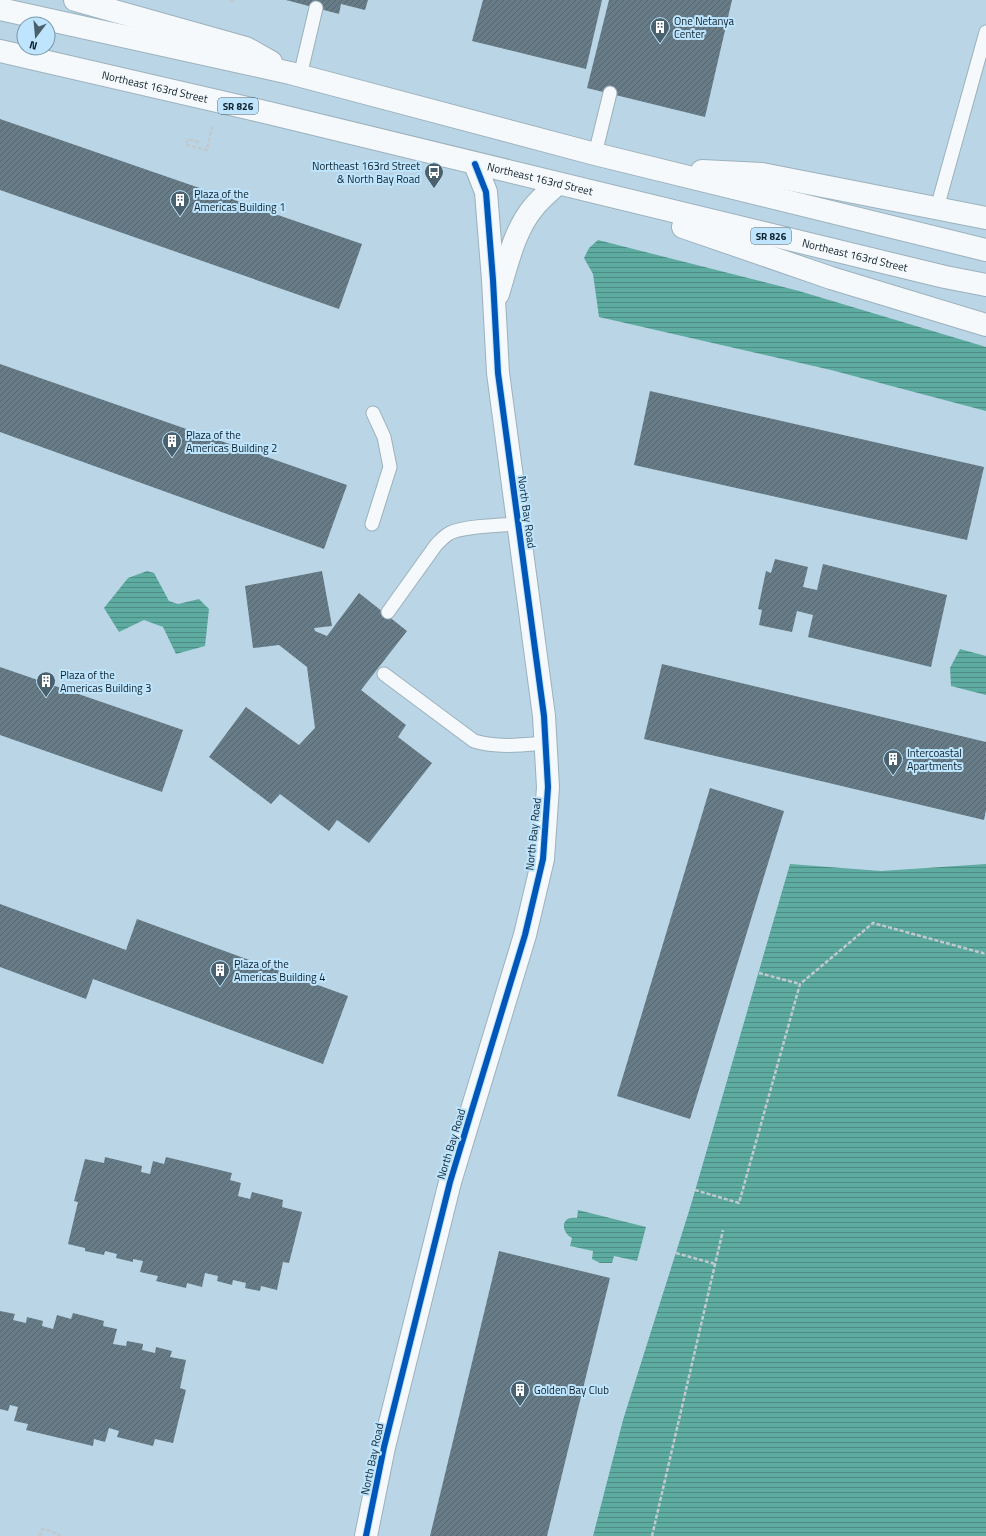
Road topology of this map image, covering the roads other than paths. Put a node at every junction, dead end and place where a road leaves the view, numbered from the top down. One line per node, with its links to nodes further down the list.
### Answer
1 (75, 0): 6 (main road)
2 (316, 8): 6 (lane)
3 (0, 9): 6 (main road)
4 (986, 32): 12 (lane)
5 (0, 51): 9 (main road, Northeast 163rd Street / SR 826)
6 (295, 75): 8 (main road)
7 (610, 94): 8 (lane)
8 (596, 154): 10 (main road)
9 (475, 164): 11 (main road, Northeast 163rd Street / SR 826); 16 (main road, North Bay Road)
10 (655, 169): 12 (main road); 14 (main road)
11 (557, 184): 15 (main road, Northeast 163rd Street / SR 826); 16 (main road, North Bay Road); 17 (main road)
12 (937, 208): 13 (main road)
13 (986, 218)
14 (986, 250)
15 (986, 285)
16 (494, 306): 20 (main road, North Bay Road)
17 (986, 325)
18 (373, 413): 19 (lane)
19 (372, 524)
20 (519, 524): 21 (lane); 23 (main road, North Bay Road)
21 (388, 612)
22 (384, 674): 23 (lane)
23 (546, 744): 24 (main road, North Bay Road)
24 (366, 1536)

